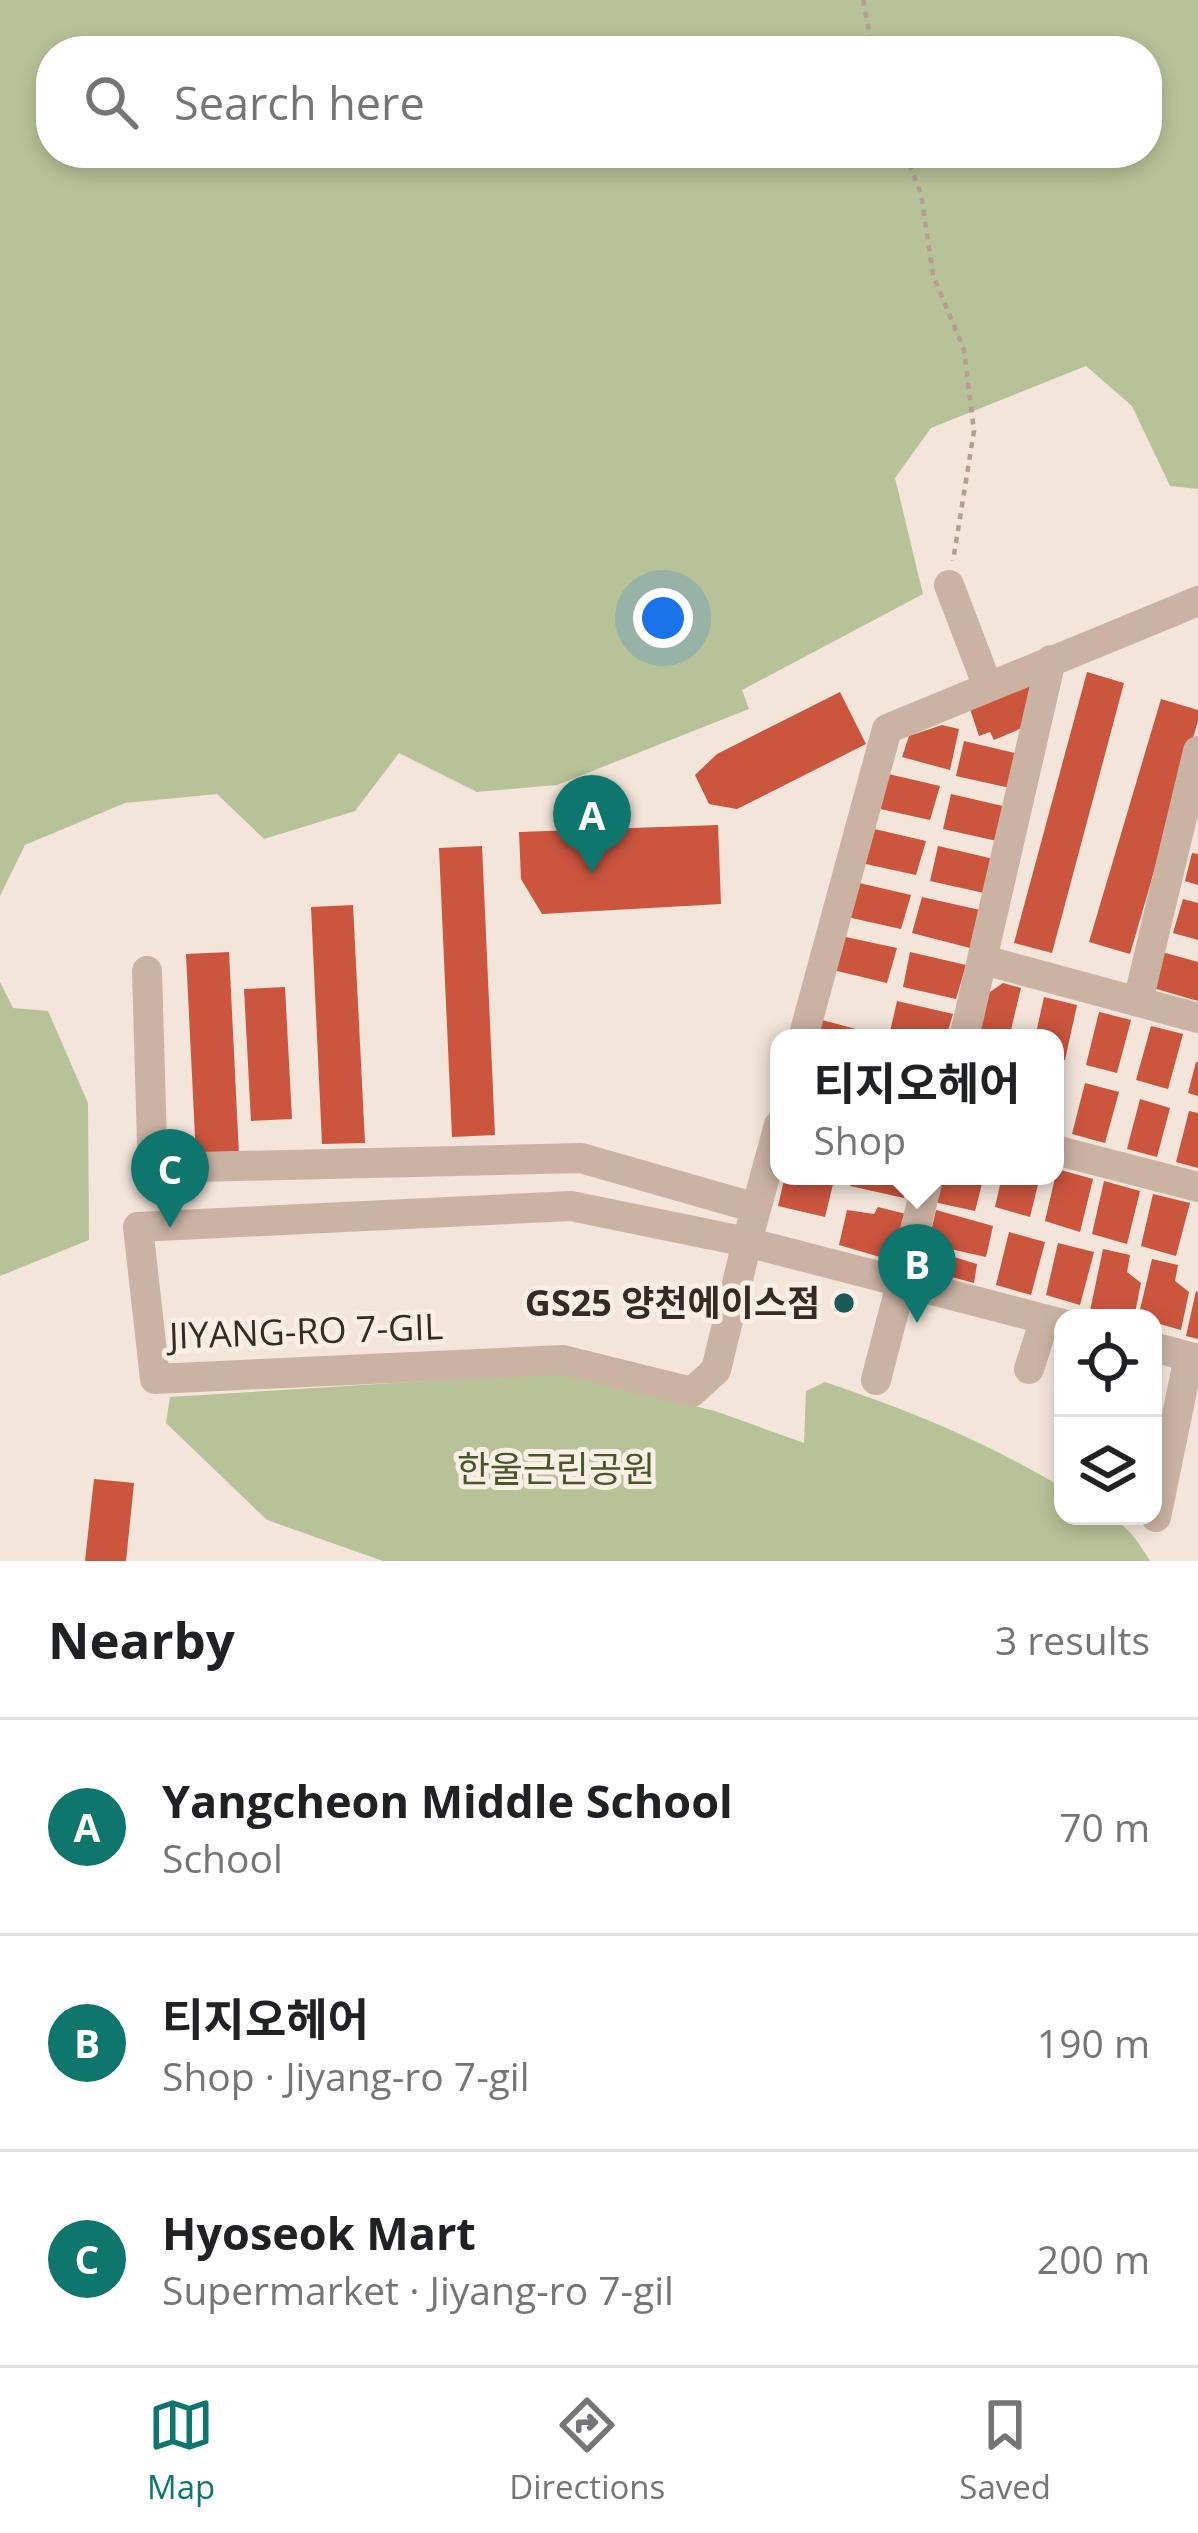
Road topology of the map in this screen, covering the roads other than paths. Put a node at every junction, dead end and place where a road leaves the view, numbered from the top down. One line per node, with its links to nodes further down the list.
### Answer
1 (949, 585): 4 (street)
2 (1198, 601): 3 (street)
3 (1051, 660): 4 (street); 6 (street)
4 (988, 687): 10 (street)
5 (1198, 751): 8 (street)
6 (985, 960): 8 (street); 11 (street)
7 (147, 971): 16 (street)
8 (1138, 1001): 9 (street)
9 (1198, 1018)
10 (805, 1029)
11 (966, 1029)
12 (1064, 1152): 15 (street)
13 (770, 1159): 16 (street, JIYANG-RO 7-GIL)
14 (926, 1185): 18 (street)
15 (1198, 1187)
16 (757, 1208): 17 (street, JIYANG-RO 7-GIL)
17 (747, 1242): 17 (street, JIYANG-RO 7-GIL); 18 (street, JIYANG-RO 7-GIL)
18 (901, 1282): 19 (street, JIYANG-RO 7-GIL); 23 (street)
19 (1054, 1321): 22 (street)
20 (1162, 1349): 21 (street)
21 (1194, 1358): 24 (street)
22 (1030, 1369)
23 (876, 1380)
24 (1162, 1492)

